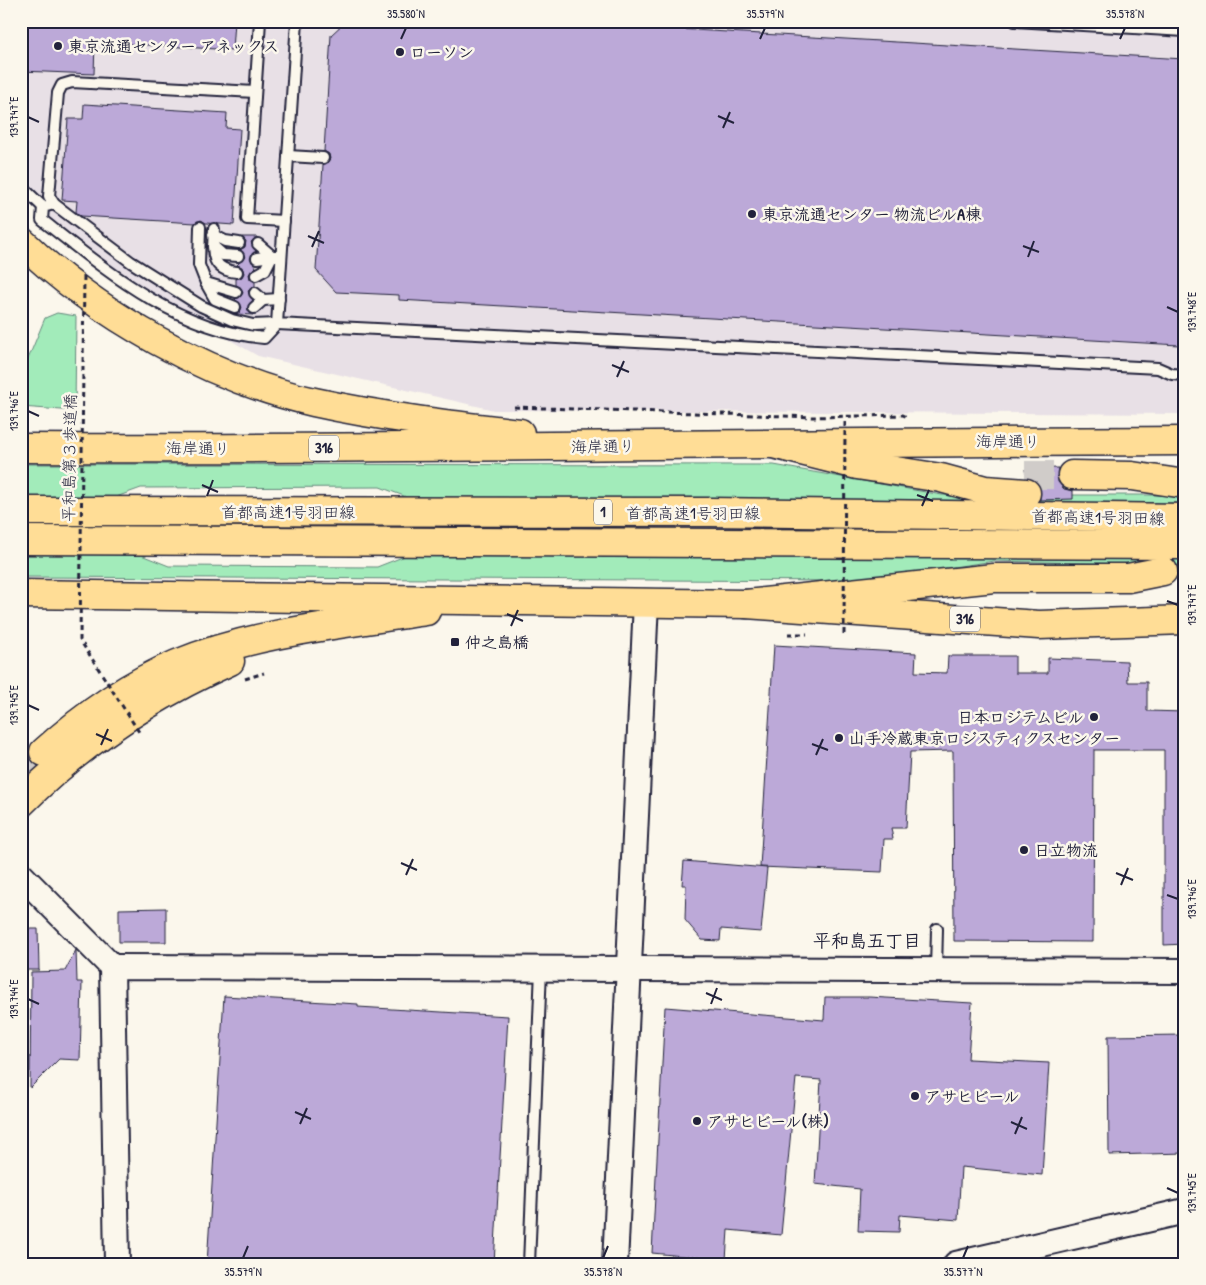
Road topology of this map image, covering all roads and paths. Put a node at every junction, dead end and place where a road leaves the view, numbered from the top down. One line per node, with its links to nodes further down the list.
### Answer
1 (260, 21): 5 (lane)
2 (297, 21): 6 (lane)
3 (1015, 21): 4 (lane)
4 (1185, 31)
5 (256, 92): 9 (lane); 11 (lane)
6 (288, 156): 7 (lane); 11 (lane)
7 (323, 158)
8 (21, 186): 10 (lane)
9 (54, 204): 10 (lane); 30 (lane)
10 (43, 207): 30 (lane)
11 (284, 221): 18 (lane)
12 (200, 227): 23 (lane)
13 (21, 241): 37 (main road)
14 (239, 243): 16 (lane)
15 (258, 244): 18 (lane)
16 (213, 246): 17 (lane); 20 (lane)
17 (238, 256)
18 (276, 256): 19 (lane); 21 (lane); 26 (lane)
19 (257, 258)
20 (237, 272)
21 (256, 275)
22 (84, 276): 54 (path, 平和島第３歩道橋, bridge)
23 (206, 283): 24 (lane); 28 (lane)
24 (236, 292)
25 (255, 293): 27 (lane)
26 (279, 299): 27 (lane); 30 (lane)
27 (263, 300): 29 (lane)
28 (235, 306)
29 (254, 308)
30 (277, 324): 31 (lane)
31 (1185, 374)
32 (509, 406): 33 (path)
33 (910, 419)
34 (845, 422): 53 (path, bridge)
35 (1185, 441): 36 (main road, 海岸通り / 316)
36 (773, 444): 37 (main road, 海岸通り / 316); 40 (main road)
37 (627, 445): 38 (main road, 海岸通り / 316)
38 (21, 448)
39 (1173, 483): 41 (main road)
40 (1026, 484)
41 (1073, 484)
42 (21, 511): 43 (main road, 首都高速1号羽田線 / 1)
43 (1185, 518)
44 (21, 540): 45 (main road, 首都高速1号羽田線 / 1)
45 (1185, 545)
46 (1174, 571): 50 (main road)
47 (21, 594): 48 (main road, 316)
48 (498, 599): 49 (main road, 316); 52 (main road)
49 (646, 602): 50 (main road, 316); 61 (street)
50 (746, 604): 51 (main road, 316)
51 (1185, 620)
52 (300, 631): 55 (main road); 56 (main road)
53 (844, 634)
54 (139, 732)
55 (44, 752)
56 (21, 803)
57 (21, 875): 59 (street)
58 (937, 929): 62 (lane)
59 (112, 967): 60 (street); 65 (street)
60 (541, 970): 61 (street); 66 (lane)
61 (630, 970): 62 (street); 67 (street)
62 (936, 970): 63 (street)
63 (1185, 971)
64 (1185, 1211): 68 (street)
65 (117, 1264)
66 (529, 1264)
67 (615, 1264)
68 (956, 1264)

